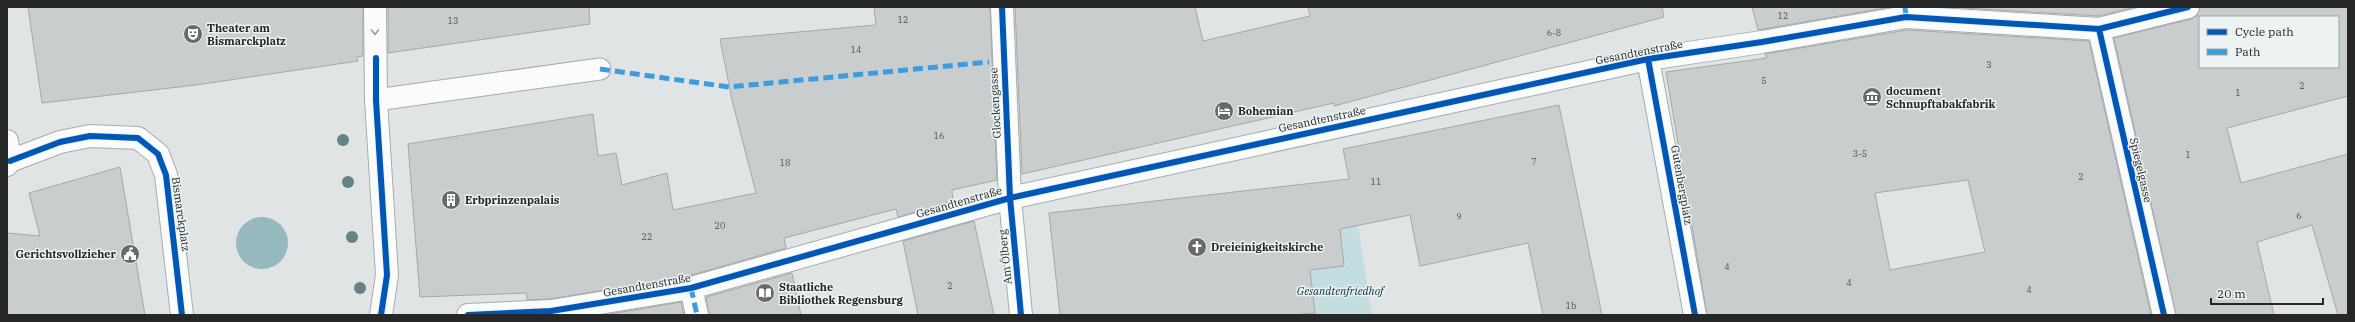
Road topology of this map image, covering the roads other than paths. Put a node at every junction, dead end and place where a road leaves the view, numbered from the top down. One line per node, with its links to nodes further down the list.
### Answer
1 (375, 7): 8 (street, one-way to 8)
2 (1002, 7): 10 (street, Glockengasse)
3 (2188, 7): 5 (street, Gesandtenstraße)
4 (1906, 12): 5 (street, Gesandtenstraße); 6 (street, Gesandtenstraße)
5 (2099, 29): 18 (street, Spiegelgasse)
6 (1648, 59): 10 (street, Gesandtenstraße); 17 (street, Gutenbergplatz)
7 (600, 69): 8 (lane)
8 (376, 100): 13 (street)
9 (8, 155): 12 (street, Bismarckplatz)
10 (1010, 198): 11 (street, Gesandtenstraße); 16 (street, Am Ölberg)
11 (691, 288): 14 (street, Gesandtenstraße); 15 (street)
12 (182, 315)
13 (381, 315)
14 (468, 315)
15 (697, 315)
16 (1021, 315)
17 (1695, 315)
18 (2164, 315)

